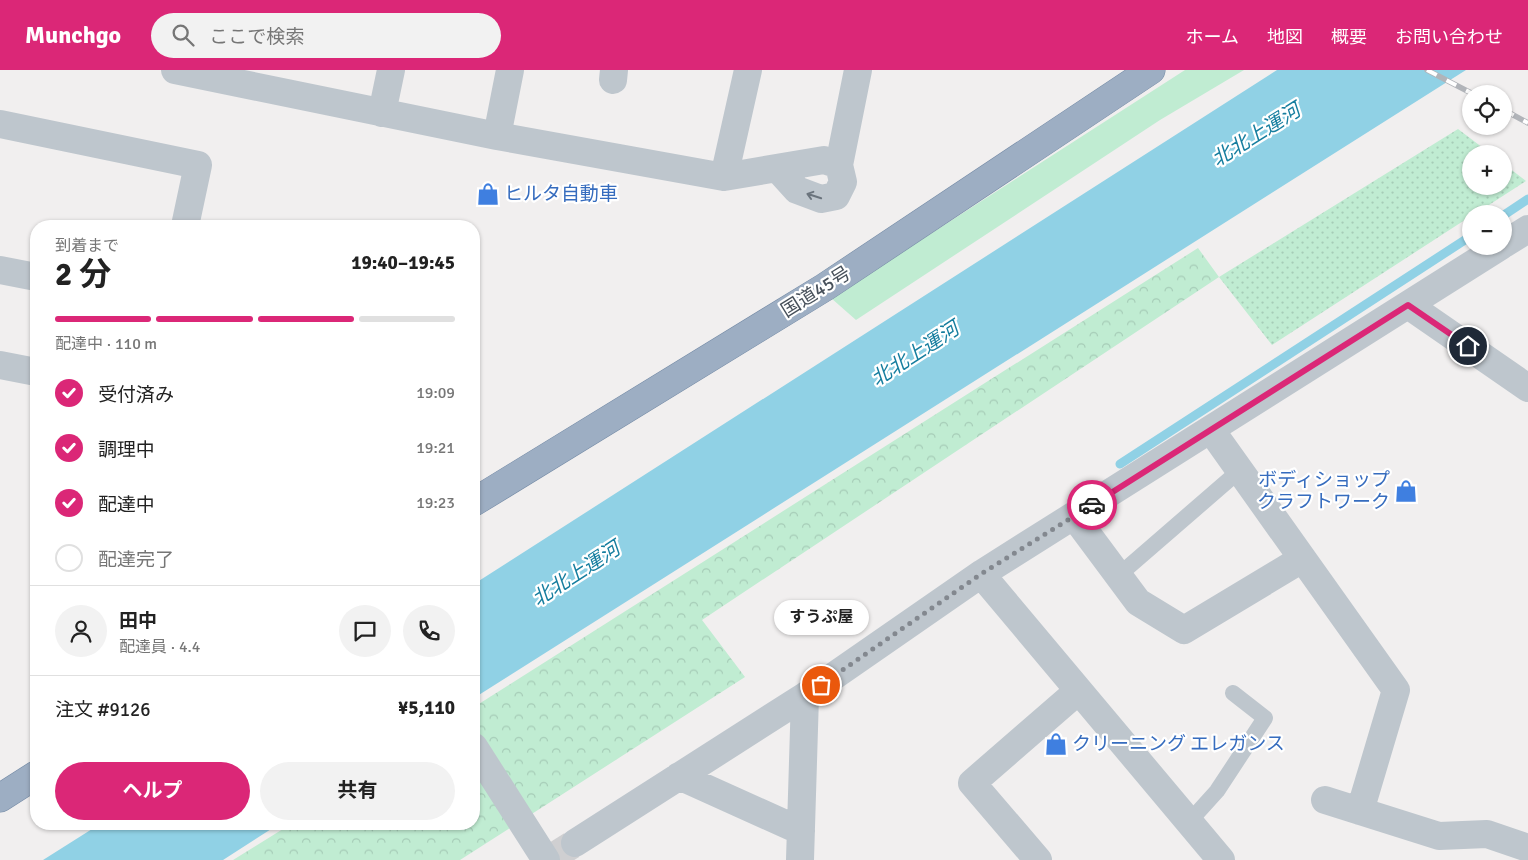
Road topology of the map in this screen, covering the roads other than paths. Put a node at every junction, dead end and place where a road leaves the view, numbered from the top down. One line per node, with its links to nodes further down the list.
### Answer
1 (175, 70): 7 (street)
2 (391, 70): 9 (street)
3 (510, 70): 11 (street)
4 (748, 70): 14 (street)
5 (858, 70): 12 (street)
6 (1151, 70): 27 (highway, 国道45号)
7 (205, 73): 8 (street)
8 (271, 79): 9 (street)
9 (382, 113): 11 (street)
10 (0, 124): 15 (street)
11 (497, 136): 14 (street)
12 (839, 165): 13 (street); 13 (street, one-way to 13)
13 (778, 169): 14 (street)
14 (724, 177)
15 (185, 220)
16 (1528, 229): 17 (street)
17 (1512, 239)
18 (1486, 255): 21 (street)
19 (0, 270): 20 (street)
20 (30, 276)
21 (1408, 305): 24 (street); 25 (street)
22 (0, 365): 23 (street)
23 (30, 371)
24 (1528, 388)
25 (1210, 430): 26 (street); 28 (street)
26 (1239, 471): 29 (street); 31 (lane)
27 (480, 498)
28 (1074, 516): 30 (street); 31 (street)
29 (1302, 558): 31 (street); 40 (street)
30 (981, 574): 32 (street); 34 (street)
31 (1119, 575)
32 (1078, 691): 41 (street); 47 (street)
33 (1233, 693): 41 (lane)
34 (805, 696): 36 (street); 42 (street)
35 (480, 756): 45 (street)
36 (679, 776): 42 (street); 43 (street)
37 (30, 779): 38 (highway)
38 (0, 798)
39 (1325, 800): 40 (street)
40 (1360, 811): 44 (street)
41 (1189, 822): 48 (street)
42 (801, 831): 46 (street)
43 (575, 843)
44 (1528, 848)
45 (546, 860)
46 (800, 860)
47 (1038, 860)
48 (1221, 860)

